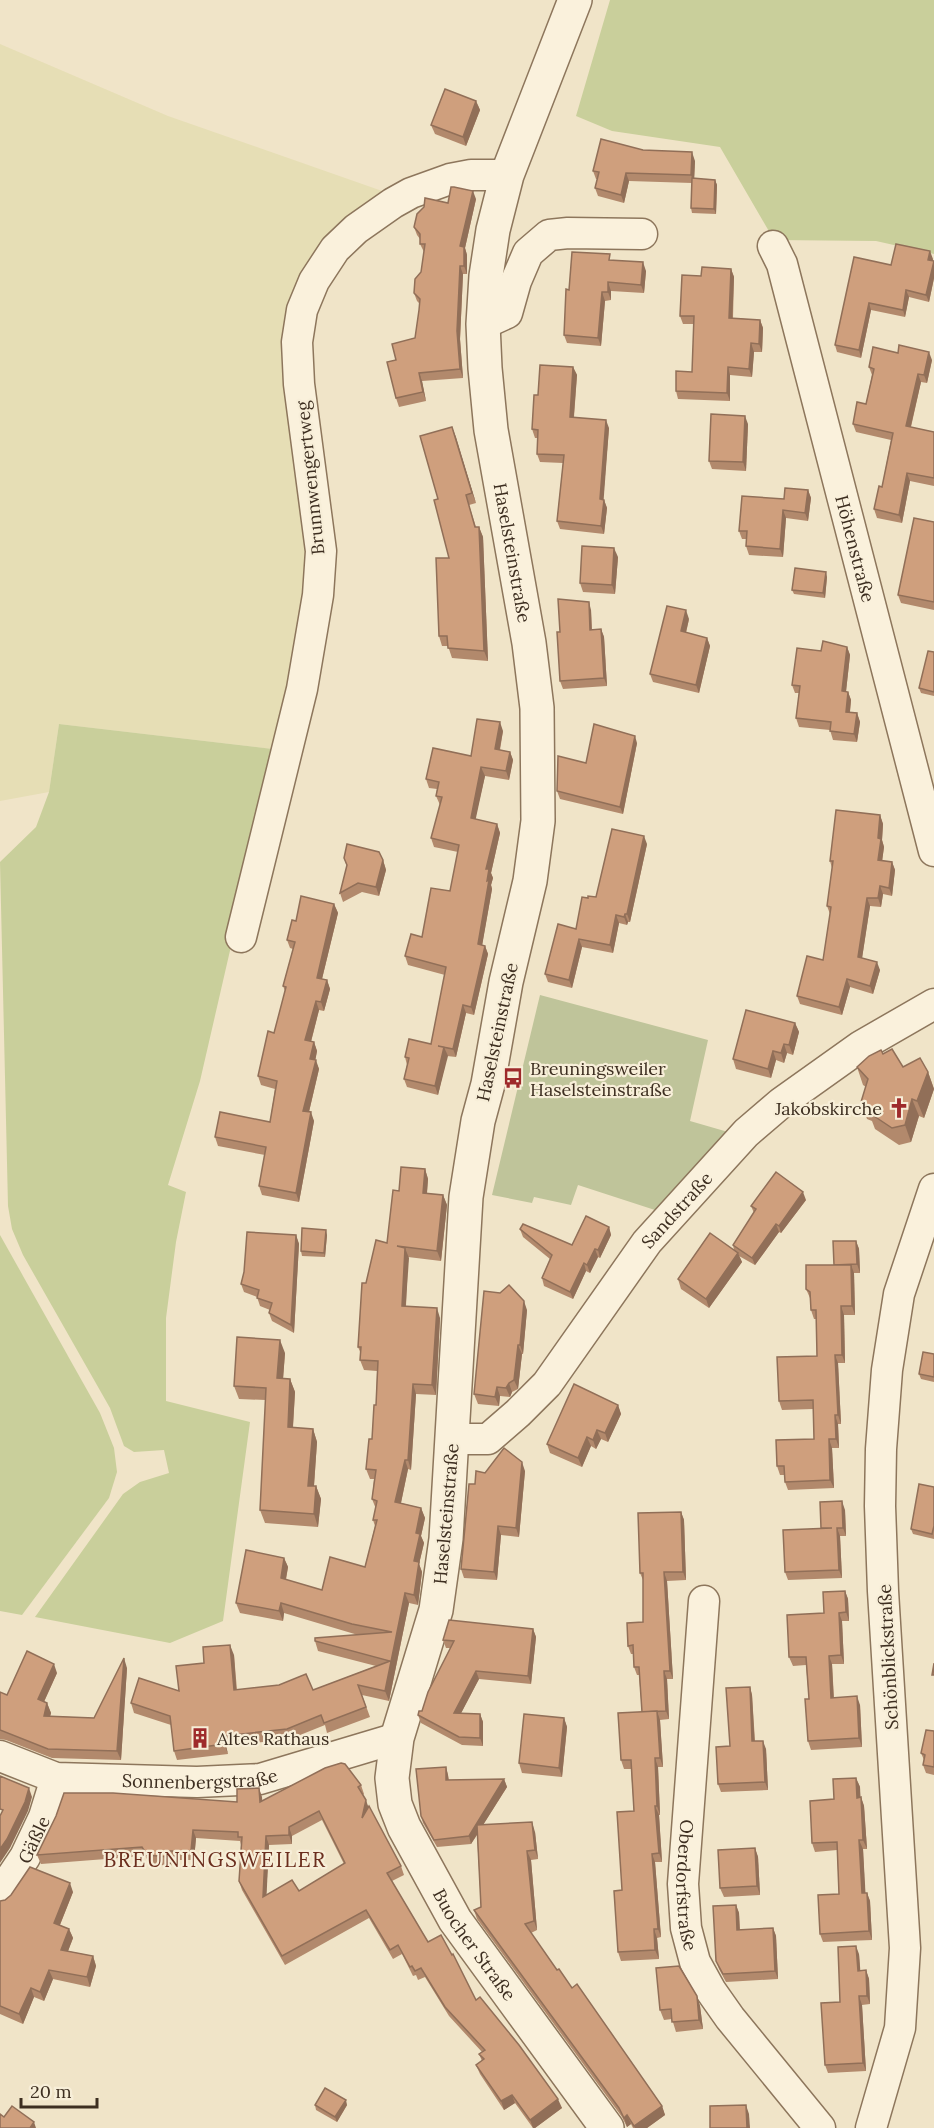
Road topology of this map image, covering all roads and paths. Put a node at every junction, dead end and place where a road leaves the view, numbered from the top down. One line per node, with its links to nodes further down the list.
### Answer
1 (575, 0): 2 (street, Haselsteinstraße)
2 (507, 175): 5 (street, Haselsteinstraße); 7 (street, Brunnwengertweg)
3 (642, 234): 5 (street)
4 (773, 246): 6 (street, Höhenstraße)
5 (483, 324): 10 (street, Haselsteinstraße)
6 (934, 851)
7 (241, 937)
8 (934, 1004): 10 (street, Sandstraße)
9 (934, 1189): 18 (street, Schönblickstraße)
10 (453, 1439): 12 (street, Haselsteinstraße)
11 (704, 1601): 17 (street, Oberdorfstraße)
12 (397, 1738): 14 (street, Sonnenbergstraße); 16 (street, Buocher Straße)
13 (0, 1756): 14 (street, Sonnenbergstraße)
14 (56, 1778): 15 (street, Gäßle)
15 (0, 1894)
16 (607, 2128)
17 (819, 2128)
18 (871, 2128)

